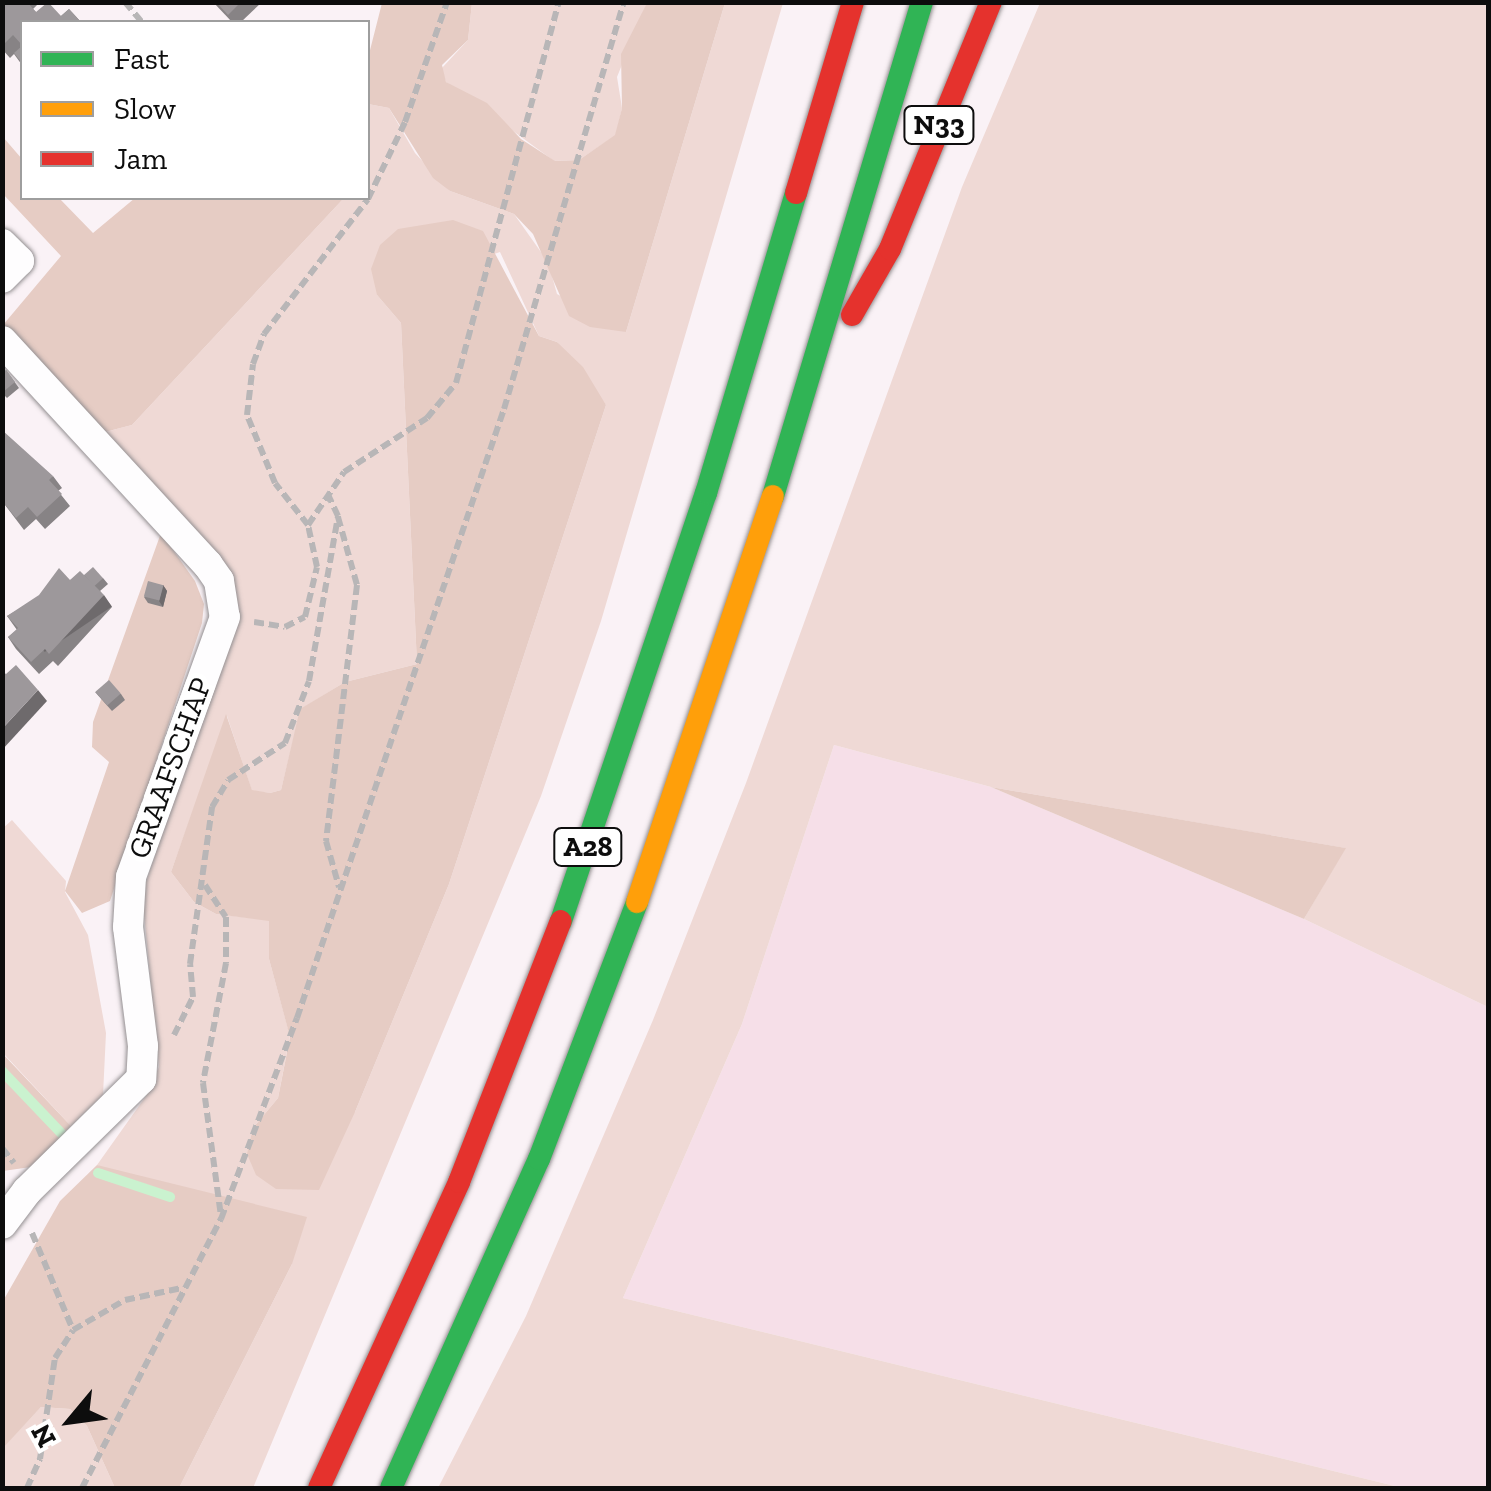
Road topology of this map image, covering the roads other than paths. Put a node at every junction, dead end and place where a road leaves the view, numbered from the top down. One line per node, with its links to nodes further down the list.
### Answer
1 (839, 2): 5 (highway)
2 (852, 2): 5 (highway, A28)
3 (922, 2): 9 (highway, A28)
4 (991, 2): 9 (highway, N33)
5 (799, 184): 11 (highway, A28)
6 (2, 244): 7 (street)
7 (2, 278)
8 (2, 340): 10 (street, GRAAFSCHAP)
9 (806, 396): 12 (highway, A28)
10 (2, 1224)
11 (319, 1488)
12 (391, 1488)

